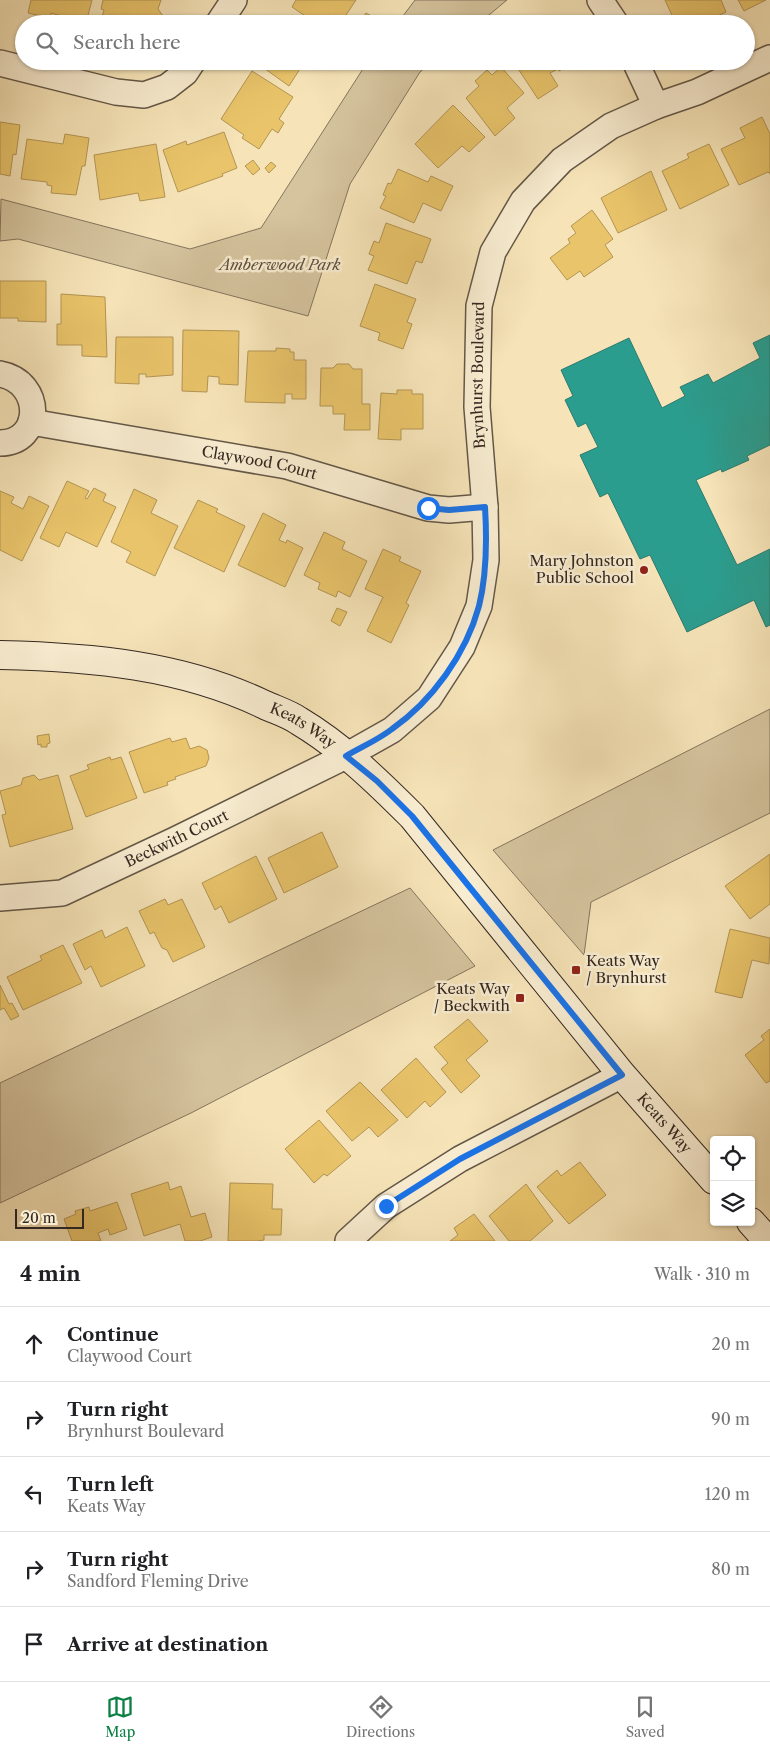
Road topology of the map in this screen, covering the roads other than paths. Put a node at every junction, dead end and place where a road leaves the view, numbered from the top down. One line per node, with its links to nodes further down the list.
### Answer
1 (234, 0): 3 (street)
2 (600, 0): 4 (street)
3 (224, 15)
4 (610, 15)
5 (770, 58): 7 (street, Brynhurst Boulevard)
6 (0, 63): 8 (street)
7 (755, 65)
8 (15, 67)
9 (28, 70): 10 (street)
10 (187, 70)
11 (639, 70): 13 (street)
12 (744, 70): 13 (street, Brynhurst Boulevard)
13 (656, 106): 17 (street, Brynhurst Boulevard)
14 (0, 374): 15 (street)
15 (31, 422): 16 (street); 17 (street, Claywood Court)
16 (0, 443)
17 (485, 507): 19 (street, Brynhurst Boulevard)
18 (0, 655): 19 (street, Keats Way)
19 (346, 756): 20 (street, Beckwith Court); 21 (street, Keats Way)
20 (0, 898)
21 (622, 1075): 22 (street, Keats Way); 24 (street)
22 (710, 1175)
23 (755, 1226): 25 (street)
24 (348, 1241)
25 (768, 1241)

